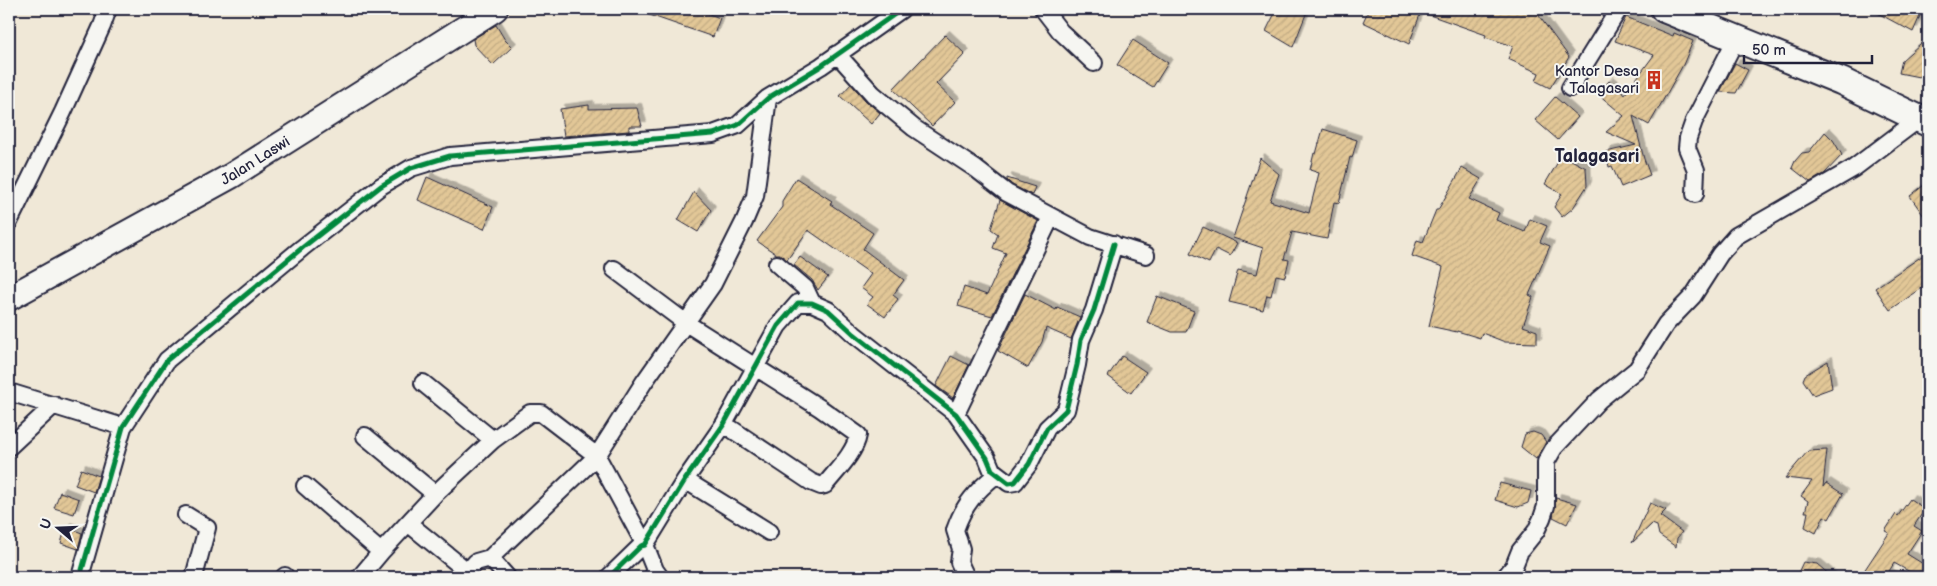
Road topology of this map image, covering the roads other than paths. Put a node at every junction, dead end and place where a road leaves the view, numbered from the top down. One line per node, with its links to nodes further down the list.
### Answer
1 (108, 9): 15 (street)
2 (495, 9): 20 (street, Jalan Laswi)
3 (902, 9): 8 (street)
4 (1043, 9): 9 (street)
5 (1619, 9): 10 (street)
6 (1664, 9): 7 (main road)
7 (1736, 39): 12 (main road); 13 (street)
8 (837, 54): 11 (street); 14 (street)
9 (1094, 63)
10 (1570, 88)
11 (768, 98): 22 (street); 29 (street)
12 (1924, 121): 52 (street)
13 (1695, 194)
14 (1051, 217): 16 (street); 27 (street)
15 (9, 222)
16 (1114, 244): 17 (street); 34 (street)
17 (1146, 255)
18 (777, 264): 21 (street)
19 (614, 269): 22 (street)
20 (9, 298)
21 (812, 303): 23 (street); 27 (street)
22 (686, 324): 23 (street); 33 (street)
23 (756, 368): 28 (street); 28 (street)
24 (423, 383): 31 (street)
25 (9, 392): 26 (street)
26 (54, 406): 29 (street); 32 (street)
27 (956, 414): 34 (street)
28 (724, 424): 35 (street)
29 (123, 427): 45 (street)
30 (365, 436): 37 (street)
31 (493, 440): 33 (street); 37 (street)
32 (9, 447)
33 (597, 456): 41 (street); 43 (street)
34 (992, 467): 51 (street)
35 (685, 480): 40 (street); 41 (street)
36 (305, 486): 42 (street)
37 (436, 494): 39 (street)
38 (186, 515): 46 (street)
39 (408, 523): 42 (street); 44 (street)
40 (769, 532)
41 (645, 545): 49 (street); 50 (street)
42 (381, 552): 47 (street)
43 (490, 558): 44 (street); 48 (street)
44 (465, 574)
45 (80, 577)
46 (194, 577)
47 (360, 577)
48 (507, 577)
49 (609, 577)
50 (660, 577)
51 (966, 577)
52 (1505, 577)

